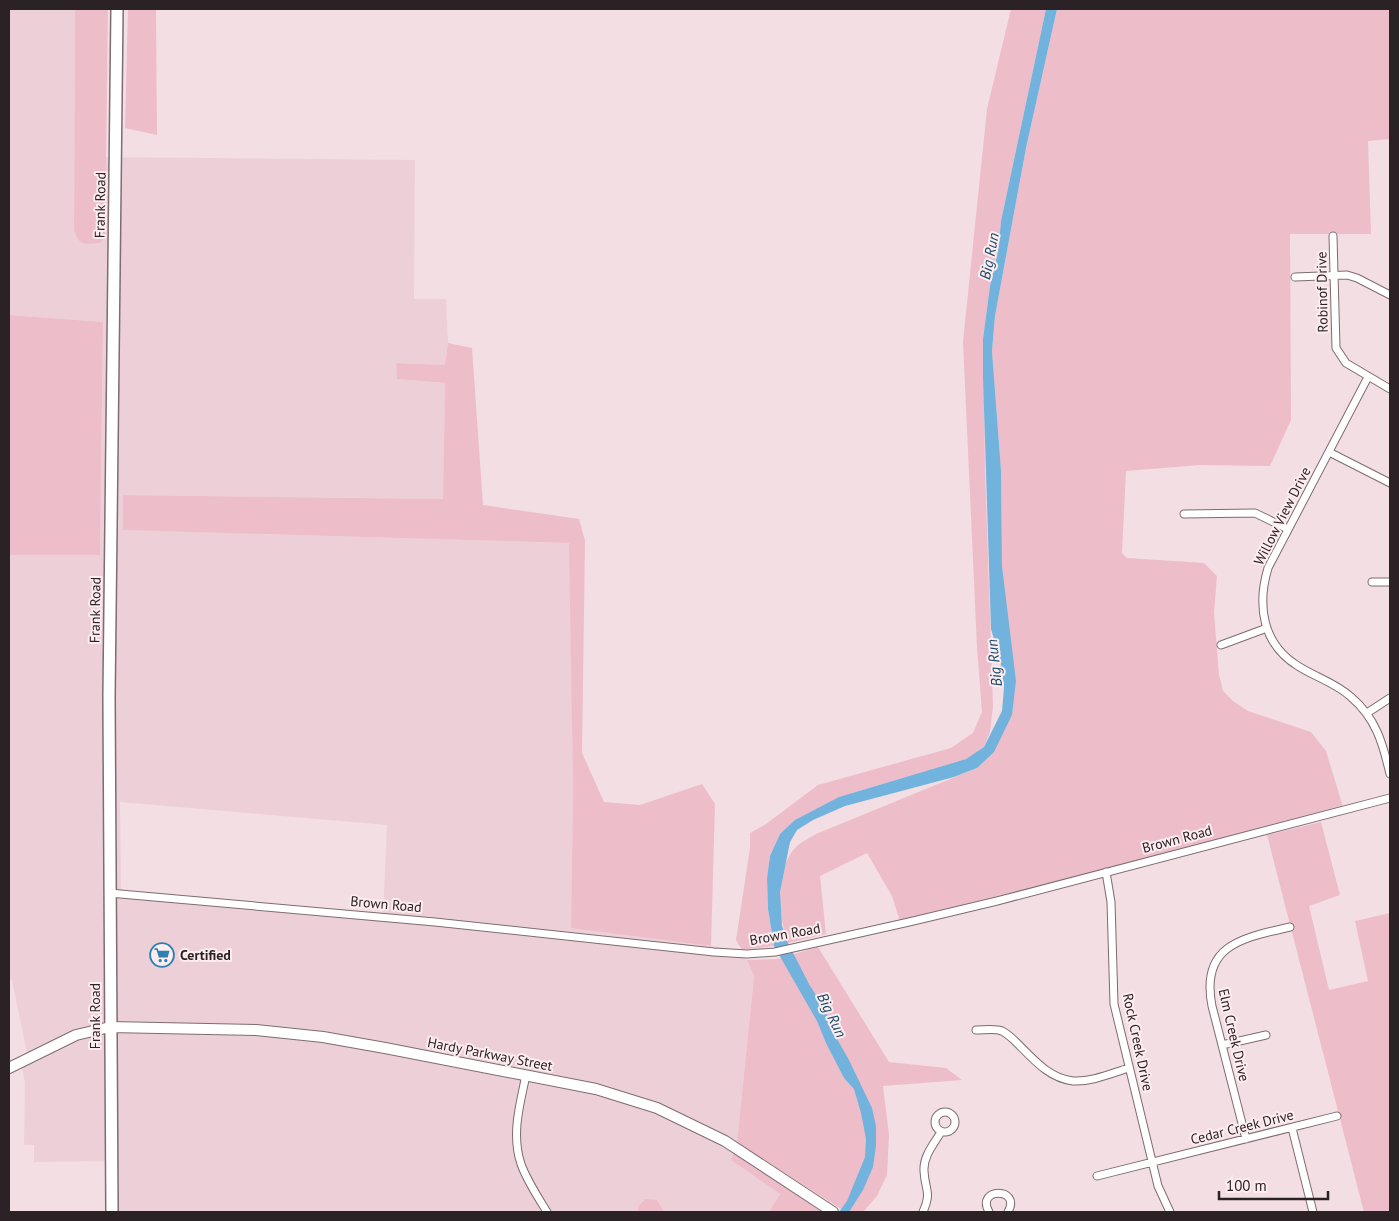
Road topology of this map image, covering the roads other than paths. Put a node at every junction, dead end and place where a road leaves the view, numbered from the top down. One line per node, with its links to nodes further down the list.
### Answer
1 (118, 9): 21 (main road, Frank Road)
2 (1333, 236): 3 (street, Robinof Drive)
3 (1334, 276): 4 (street); 5 (street); 6 (street, Robinof Drive)
4 (1295, 277)
5 (1390, 296)
6 (1368, 377): 7 (street); 8 (street, Willow View Drive)
7 (1390, 389)
8 (1329, 452): 9 (street); 11 (street, Willow View Drive)
9 (1390, 483)
10 (1184, 514): 11 (street)
11 (1288, 529): 14 (street, Willow View Drive)
12 (1372, 582): 13 (street)
13 (1390, 582)
14 (1267, 628): 15 (street); 17 (street, Willow View Drive)
15 (1221, 645)
16 (1390, 698): 17 (street)
17 (1367, 713): 18 (street, Willow View Drive)
18 (1390, 774)
19 (1390, 798): 20 (street, Brown Road)
20 (1106, 872): 21 (street, Brown Road); 28 (street, Rock Creek Drive)
21 (109, 894): 23 (main road, Frank Road)
22 (1290, 927): 26 (street, Elm Creek Drive)
23 (110, 1027): 27 (main road); 29 (main road, Hardy Parkway Street); 37 (main road, Frank Road)
24 (976, 1030): 28 (street)
25 (1266, 1035): 26 (street)
26 (1222, 1045): 33 (street, Elm Creek Drive)
27 (9, 1068)
28 (1129, 1068): 34 (street, Rock Creek Drive)
29 (526, 1075): 36 (main road, Hardy Parkway Street); 38 (street)
30 (1338, 1116): 31 (street, Cedar Creek Drive)
31 (1292, 1128): 33 (street, Cedar Creek Drive); 43 (street)
32 (941, 1132): 39 (street)
33 (1246, 1139): 34 (street, Cedar Creek Drive)
34 (1153, 1162): 35 (street, Cedar Creek Drive); 42 (street, Rock Creek Drive)
35 (1097, 1176)
36 (832, 1211)
37 (112, 1212)
38 (547, 1212)
39 (923, 1212)
40 (989, 1212): 41 (street)
41 (1009, 1212)
42 (1170, 1212)
43 (1313, 1212)

